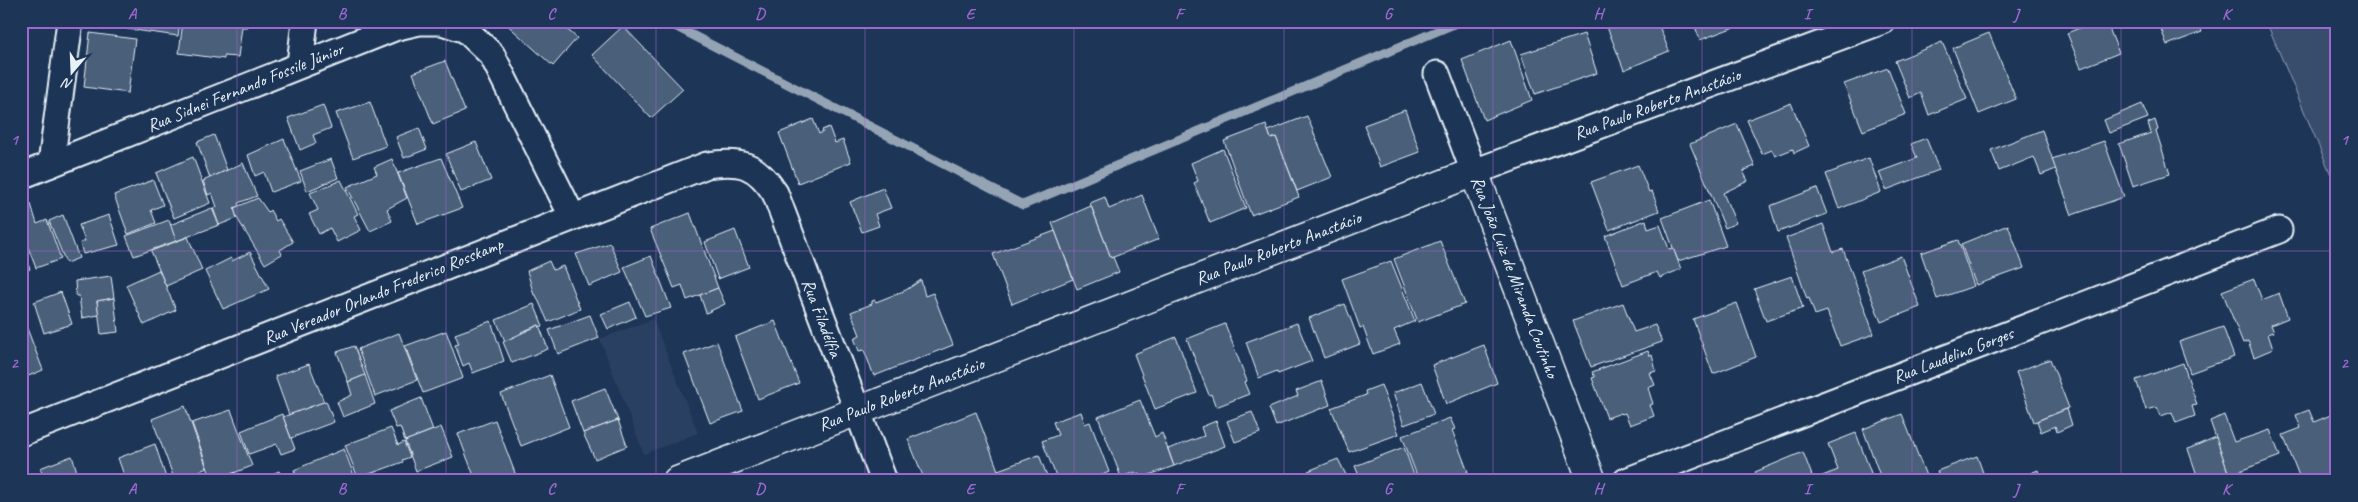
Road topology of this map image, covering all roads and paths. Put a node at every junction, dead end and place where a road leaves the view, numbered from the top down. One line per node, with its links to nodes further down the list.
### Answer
1 (70, 21): 6 (street)
2 (305, 21): 4 (street)
3 (1883, 21): 8 (street, Rua Paulo Roberto Anastácio)
4 (300, 64): 6 (street, Rua Sidnei Fernando Fossile Júnior); 10 (street, Rua Sidnei Fernando Fossile Júnior)
5 (1437, 74): 8 (street, Rua João Luiz de Miranda Coutinho)
6 (51, 164): 9 (street, Rua Sidnei Fernando Fossile Júnior)
7 (747, 165): 10 (street, Rua Vereador Orlando Frederico Rosskamp); 12 (street, Rua Filadélfia)
8 (1474, 172): 12 (street, Rua Paulo Roberto Anastácio); 16 (street, Rua João Luiz de Miranda Coutinho)
9 (21, 176)
10 (572, 216): 13 (street, Rua Vereador Orlando Frederico Rosskamp)
11 (2280, 230): 17 (street, Rua Laudelino Gorges)
12 (858, 411): 14 (street, Rua Paulo Roberto Anastácio); 15 (street, Rua Filadélfia)
13 (21, 433)
14 (676, 481)
15 (884, 481)
16 (1592, 481)
17 (1626, 481)

